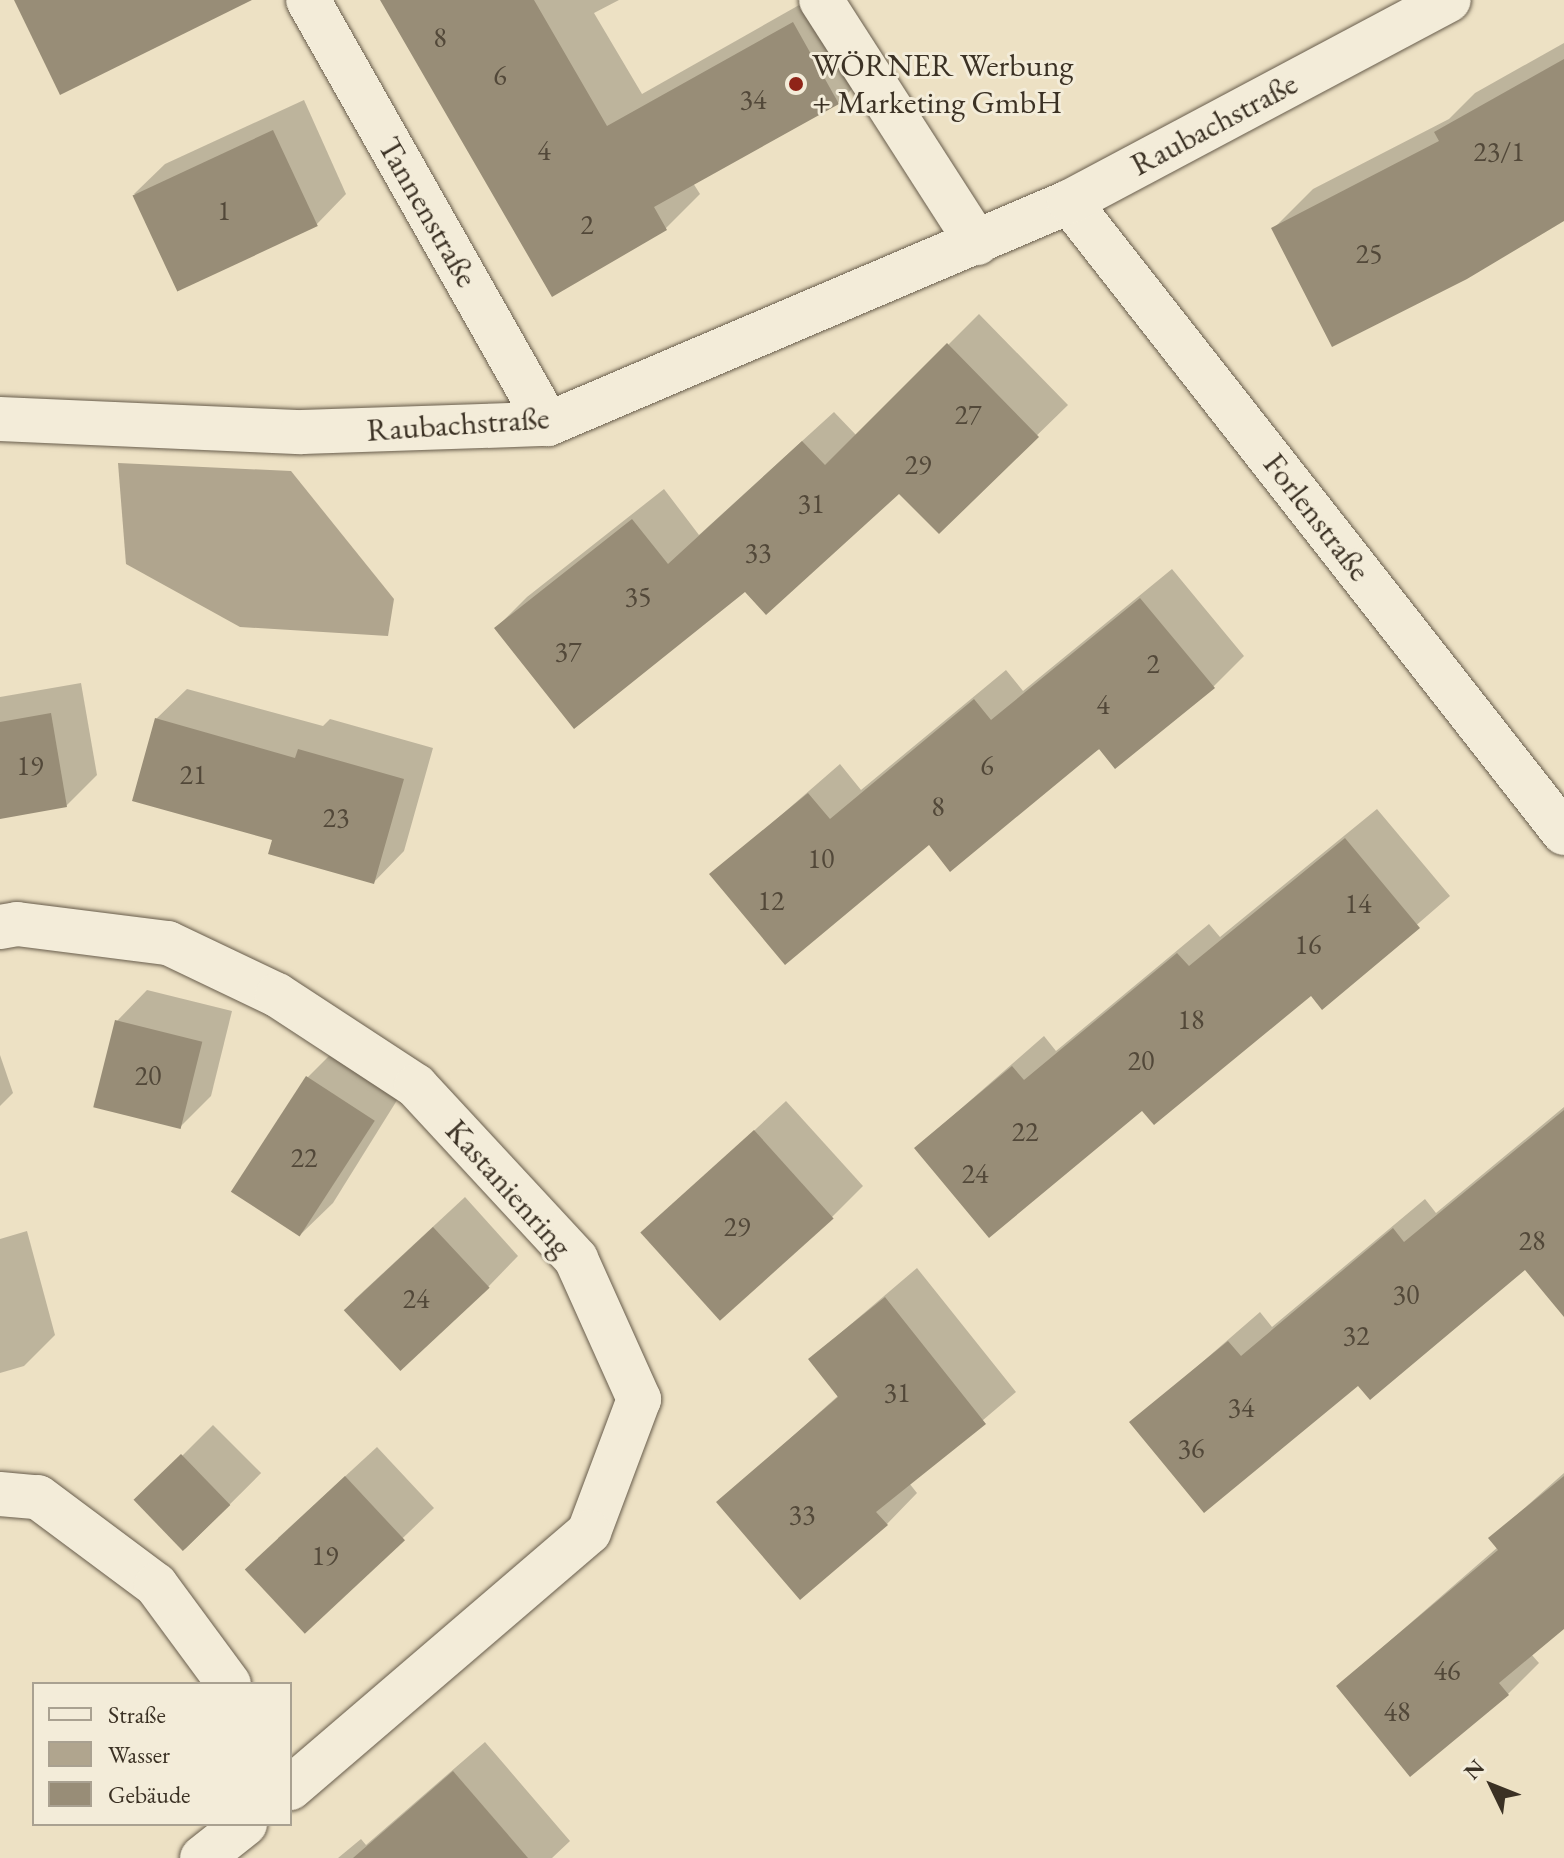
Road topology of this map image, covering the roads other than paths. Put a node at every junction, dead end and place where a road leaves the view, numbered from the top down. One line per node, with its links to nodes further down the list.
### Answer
1 (308, 0): 7 (street, Tannenstraße)
2 (821, 0): 5 (street)
3 (1449, 0): 4 (street, Raubachstraße)
4 (1069, 202): 5 (street, Raubachstraße); 8 (street, Forlenstraße)
5 (977, 243): 7 (street, Raubachstraße)
6 (0, 419): 7 (street, Raubachstraße)
7 (548, 424)
8 (1564, 833)
9 (0, 927): 12 (street, Kastanienring)
10 (0, 1494): 11 (street)
11 (228, 1682)
12 (293, 1778)
13 (242, 1826): 14 (street)
14 (202, 1858)

